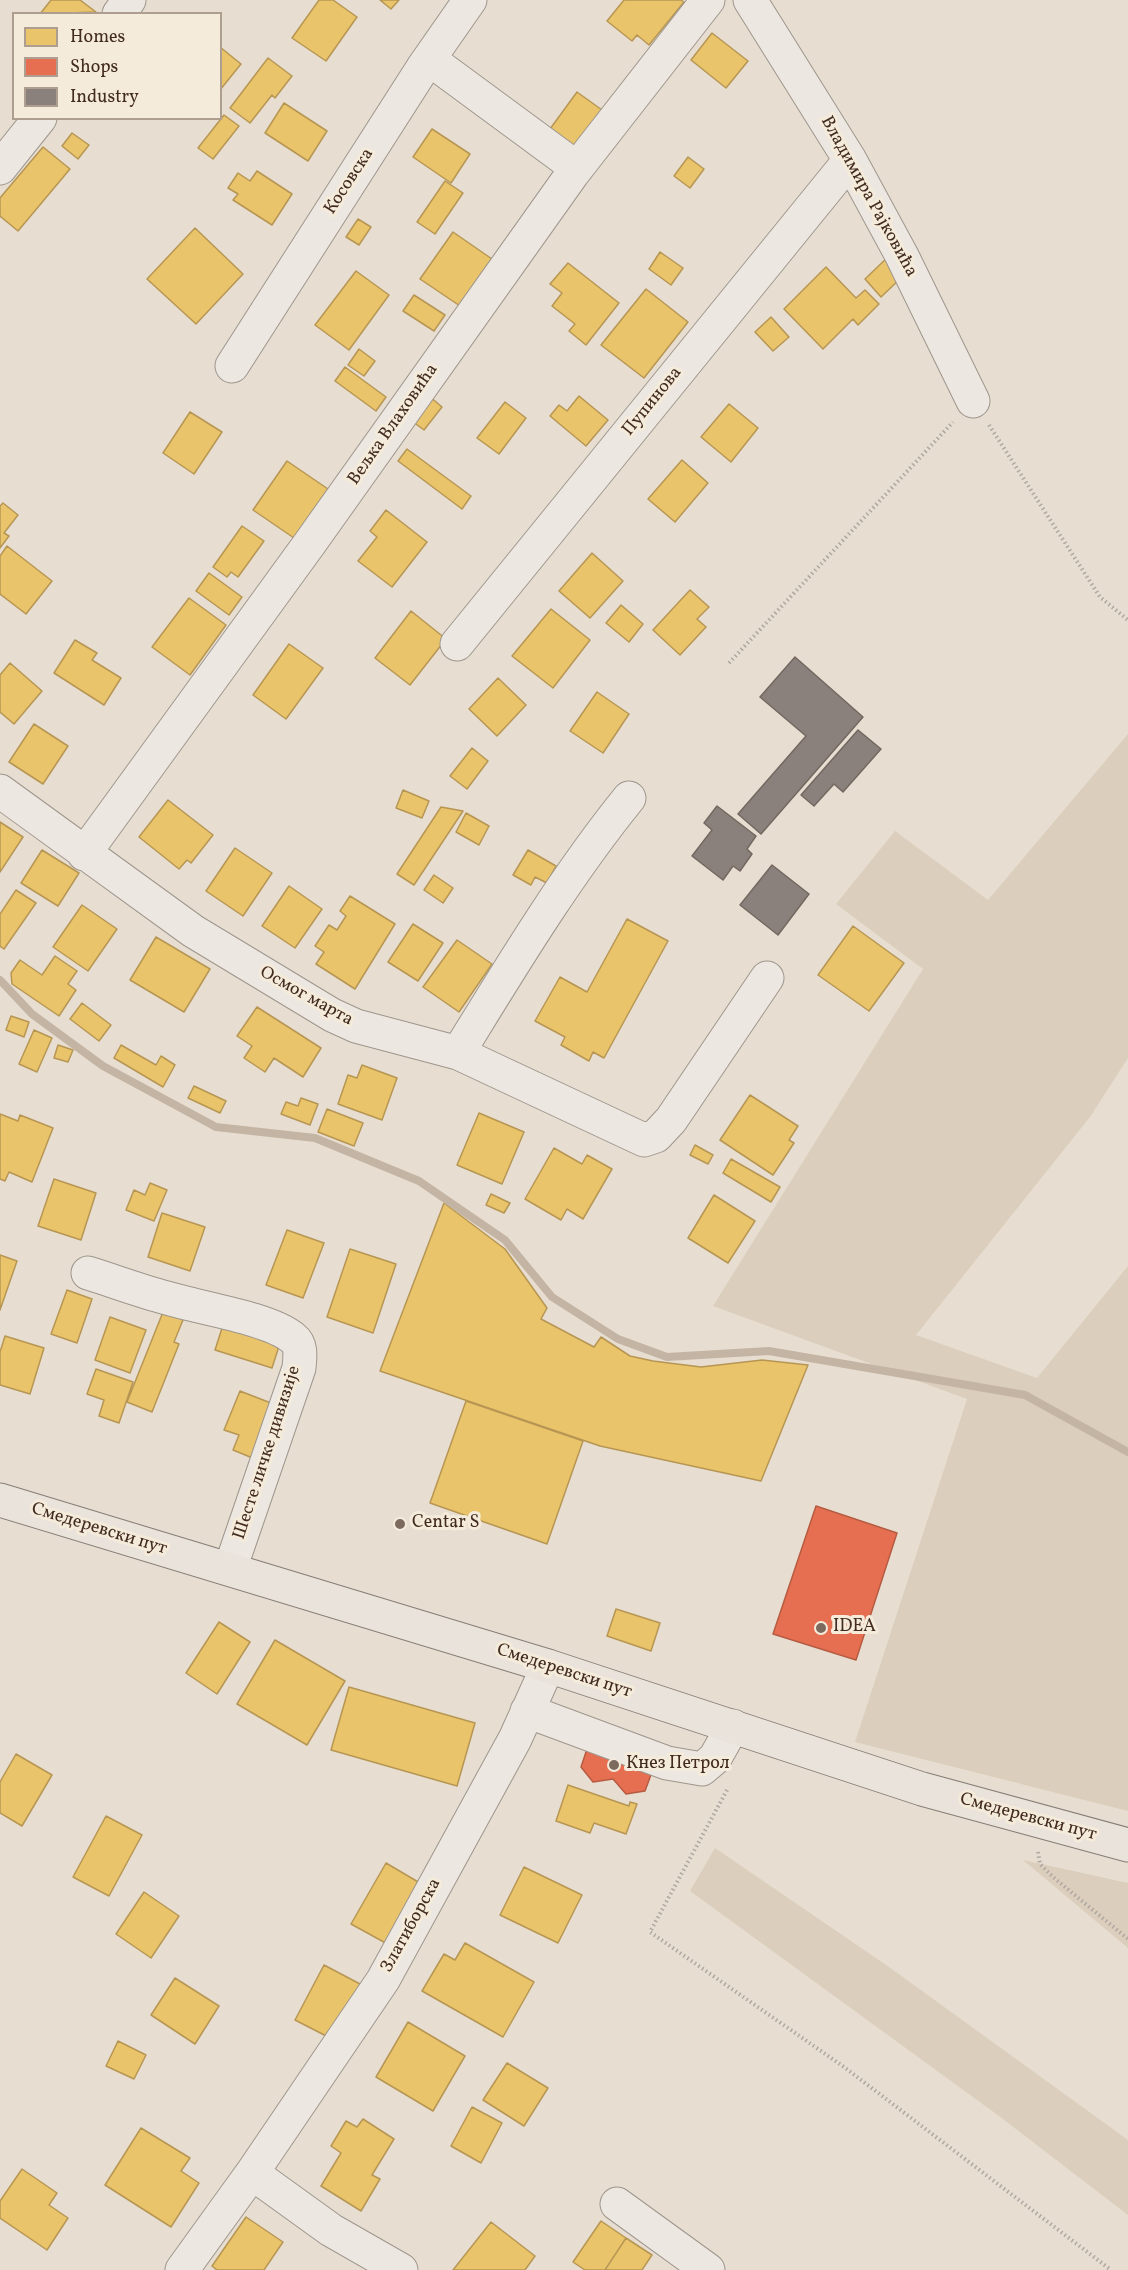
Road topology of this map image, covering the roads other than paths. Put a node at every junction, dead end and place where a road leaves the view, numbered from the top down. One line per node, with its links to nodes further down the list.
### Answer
1 (470, 0): 4 (street, Косовска)
2 (708, 0): 8 (street, Вељка Влаховића)
3 (750, 0): 6 (street, Владимира Рајковића)
4 (429, 59): 8 (street); 9 (street, Косовска)
5 (38, 120): 7 (street)
6 (850, 160): 10 (street, Владимира Рајковића); 11 (street, Пупинова)
7 (0, 168)
8 (577, 168): 14 (street, Вељка Влаховића)
9 (232, 366)
10 (973, 401)
11 (457, 644)
12 (0, 791): 14 (street, Осмог марта)
13 (629, 798): 16 (street)
14 (84, 854): 16 (street, Осмог марта)
15 (767, 978): 16 (street, Осмог марта)
16 (458, 1053)
17 (88, 1273): 19 (street, Шесте личке дивизије)
18 (0, 1500): 19 (main road, Смедеревски пут)
19 (230, 1569): 20 (main road, Смедеревски пут)
20 (549, 1666): 21 (street, Златиборска); 22 (main road, Смедеревски пут)
21 (527, 1712): 22 (street); 24 (street, Златиборска)
22 (733, 1726): 23 (main road, Смедеревски пут)
23 (1128, 1845)
24 (252, 2173): 26 (street, Златиборска); 27 (street)
25 (617, 2204): 28 (street)
26 (182, 2270)
27 (401, 2270)
28 (708, 2270)

